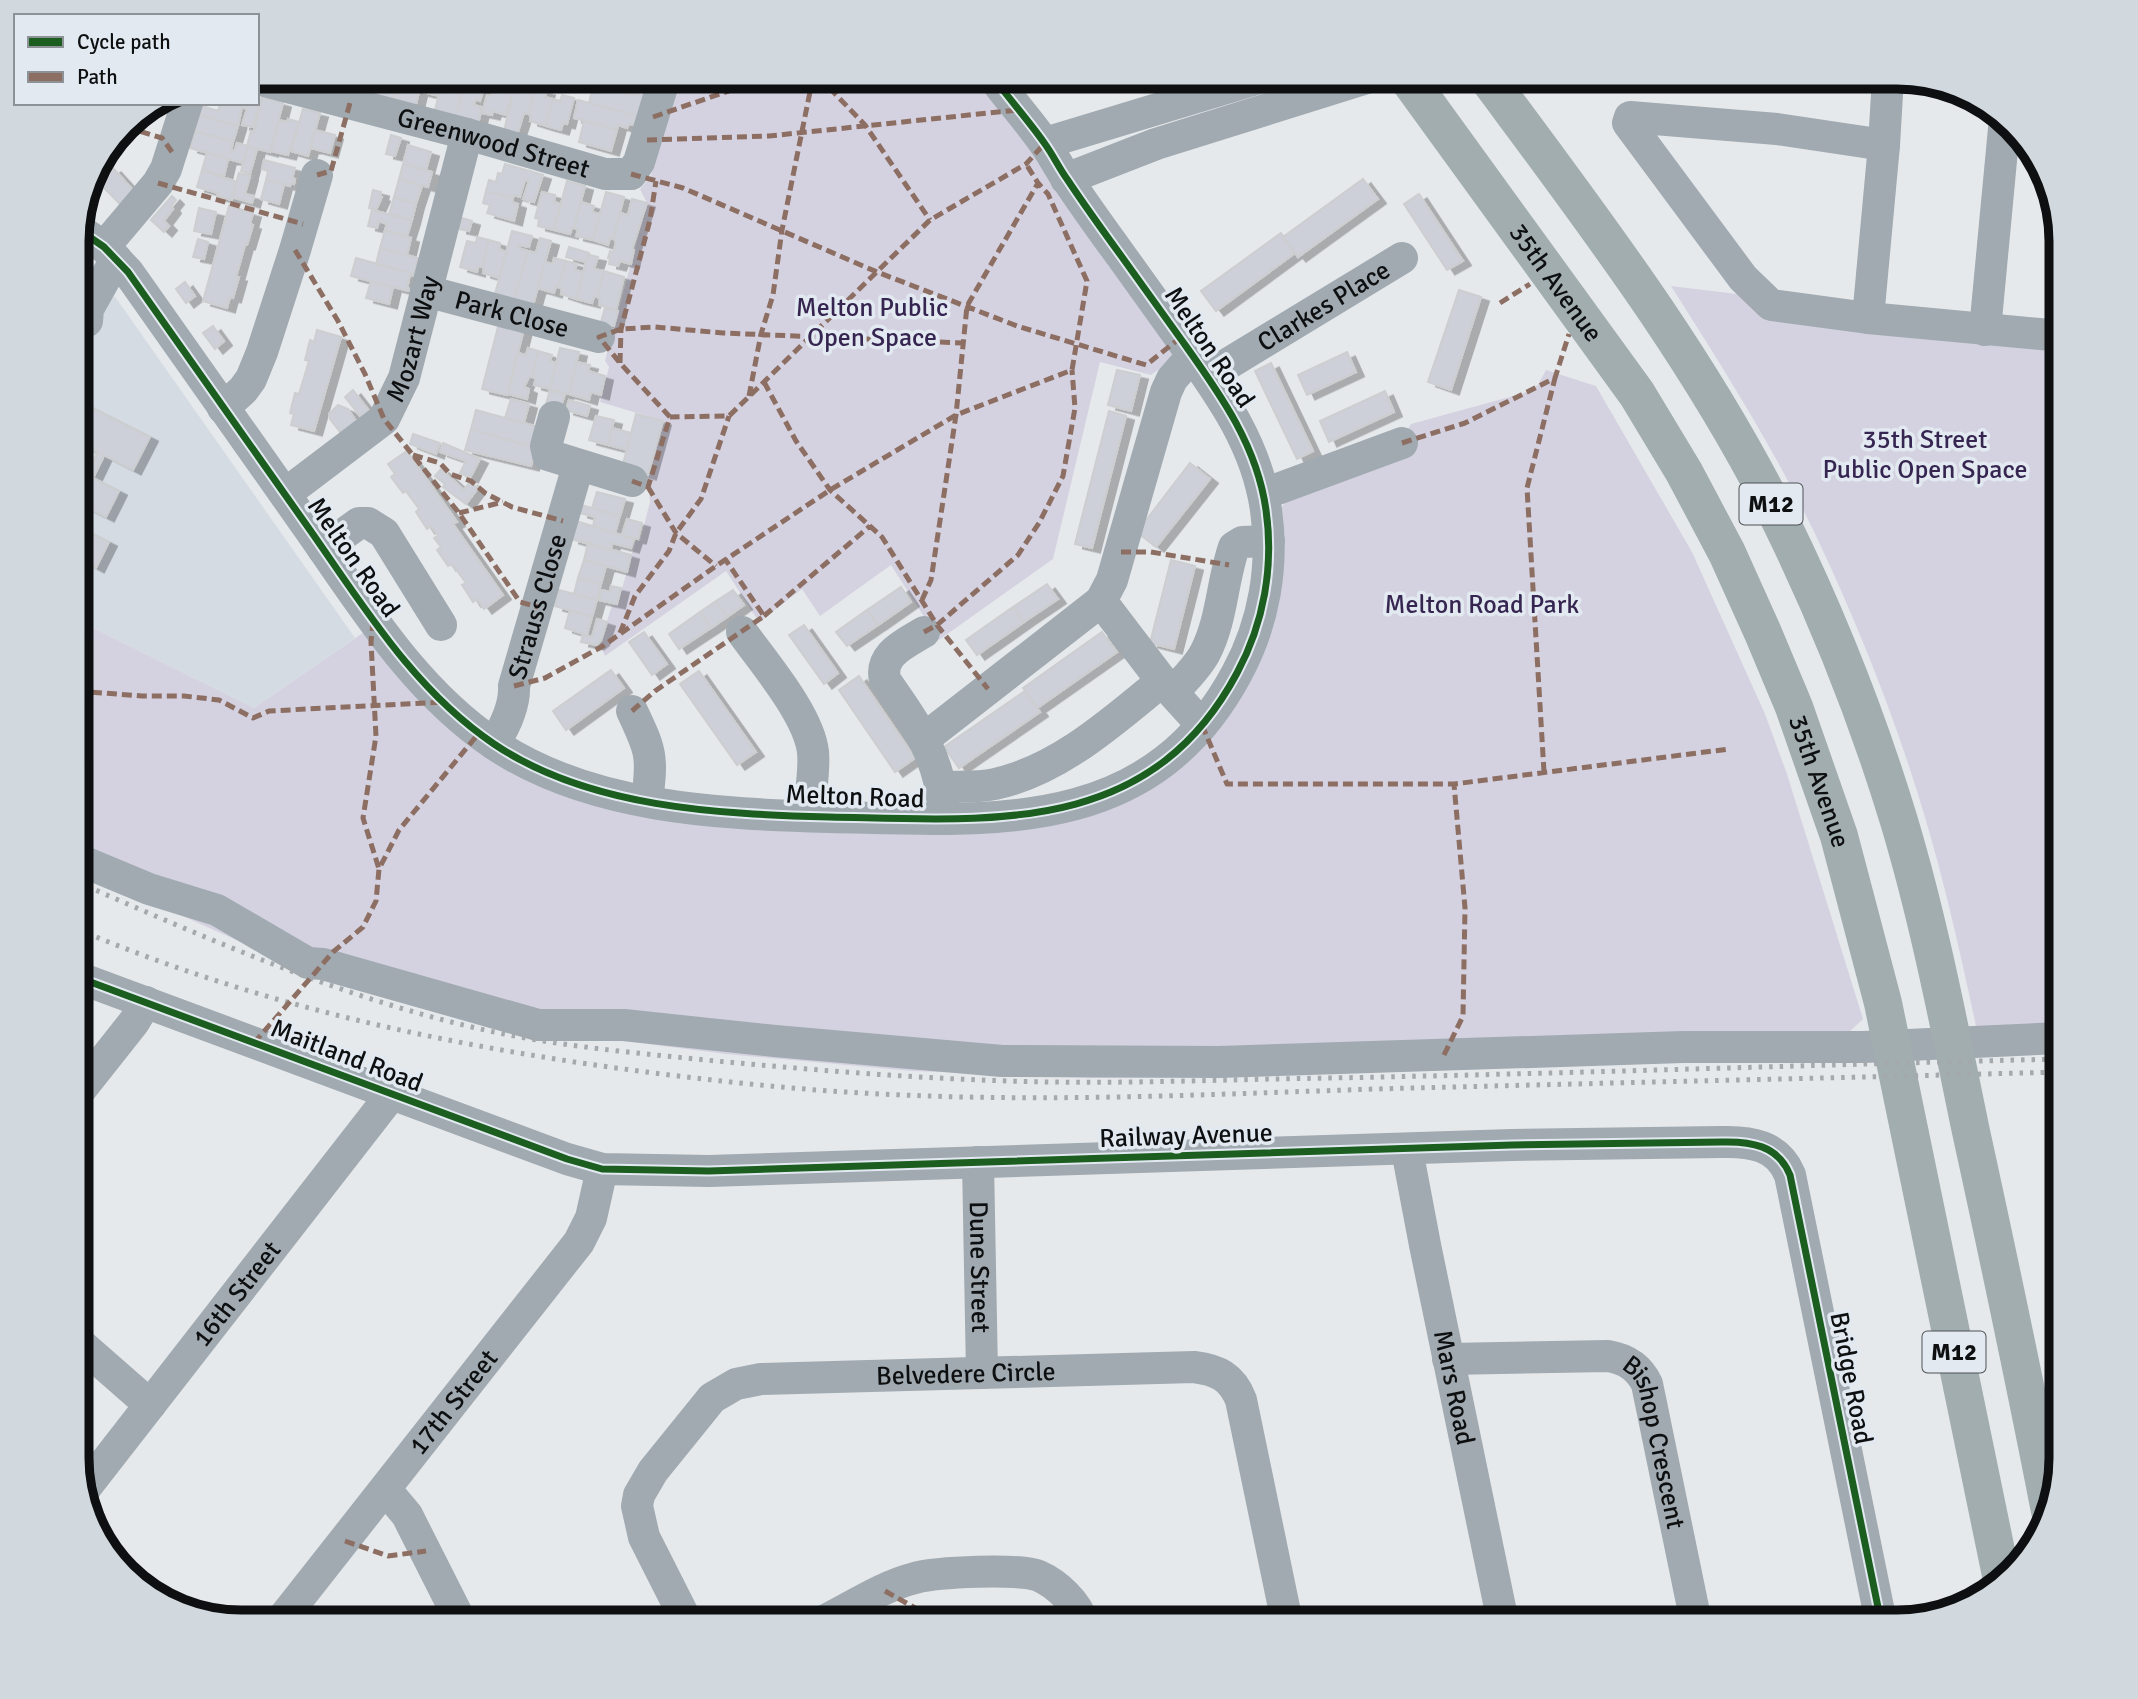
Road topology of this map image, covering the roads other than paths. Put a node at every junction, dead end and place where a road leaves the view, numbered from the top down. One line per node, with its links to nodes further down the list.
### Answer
1 (1222, 89): 12 (street)
2 (1331, 89): 15 (street)
3 (1416, 89): 65 (main road, 35th Avenue / M12)
4 (1497, 89): 64 (main road, M12)
5 (1887, 89): 13 (street)
6 (333, 90): 10 (street, Greenwood Street)
7 (661, 90): 10 (street, Greenwood Street)
8 (1003, 90): 12 (street, Melton Road)
9 (186, 105): 17 (street)
10 (467, 134): 19 (street, Mozart Way)
11 (2004, 134): 22 (street)
12 (1045, 143): 15 (street, Melton Road)
13 (1884, 145): 21 (street); 21 (street)
14 (317, 175): 26 (street)
15 (1066, 178): 25 (street, Melton Road)
16 (90, 238): 17 (street, Melton Road)
17 (110, 253): 20 (street); 26 (street, Melton Road)
18 (1402, 258): 25 (street, Clarkes Place)
19 (426, 291): 24 (street, Park Close); 32 (street, Mozart Way)
20 (90, 304)
21 (1868, 318): 22 (street)
22 (1985, 330): 23 (street)
23 (2049, 335)
24 (599, 337)
25 (1200, 365): 31 (street, Melton Road); 35 (street, Clarkes Place)
26 (223, 408): 32 (street, Melton Road)
27 (554, 417): 29 (street)
28 (1402, 443): 31 (street)
29 (578, 466): 30 (street); 43 (street, Strauss Close)
30 (632, 481)
31 (1264, 494): 33 (street, Melton Road)
32 (285, 495): 34 (street, Melton Road)
33 (1269, 541): 39 (street); 41 (street, Melton Road)
34 (323, 549): 36 (street); 43 (street, Melton Road)
35 (1101, 601): 39 (street); 42 (street)
36 (441, 625)
37 (742, 632): 46 (street)
38 (924, 632): 42 (street)
39 (1168, 687): 41 (street); 44 (street)
40 (632, 711): 45 (street)
41 (1202, 725): 47 (street, Melton Road)
42 (925, 738): 44 (street)
43 (494, 744): 45 (street, Melton Road)
44 (941, 787): 47 (street)
45 (647, 801): 46 (street, Melton Road)
46 (808, 816): 47 (street, Melton Road)
47 (944, 821)
48 (90, 864): 51 (street)
49 (90, 982): 50 (street, Maitland Road)
50 (146, 1002): 52 (street); 53 (street, Maitland Road)
51 (2049, 1039)
52 (90, 1078)
53 (391, 1095): 57 (street, Maitland Road); 61 (street, 16th Street)
54 (1769, 1149): 55 (street, Railway Avenue); 74 (street, Bridge Road)
55 (1408, 1150): 56 (street, Railway Avenue); 59 (street, Mars Road)
56 (978, 1163): 57 (street, Railway Avenue); 60 (street, Dune Street)
57 (602, 1169): 63 (street, 17th Street)
58 (90, 1352): 61 (street)
59 (1448, 1359): 72 (street, Mars Road); 73 (street, Bishop Crescent)
60 (982, 1373): 68 (street, Belvedere Circle); 71 (street, Belvedere Circle)
61 (150, 1405): 62 (street, 16th Street)
62 (91, 1480)
63 (386, 1489): 66 (street, 17th Street); 67 (street)
64 (2046, 1489)
65 (2000, 1569)
66 (290, 1610)
67 (455, 1610)
68 (681, 1610)
69 (847, 1610): 70 (street)
70 (1077, 1610)
71 (1285, 1610)
72 (1500, 1610)
73 (1694, 1610)
74 (1879, 1610)

